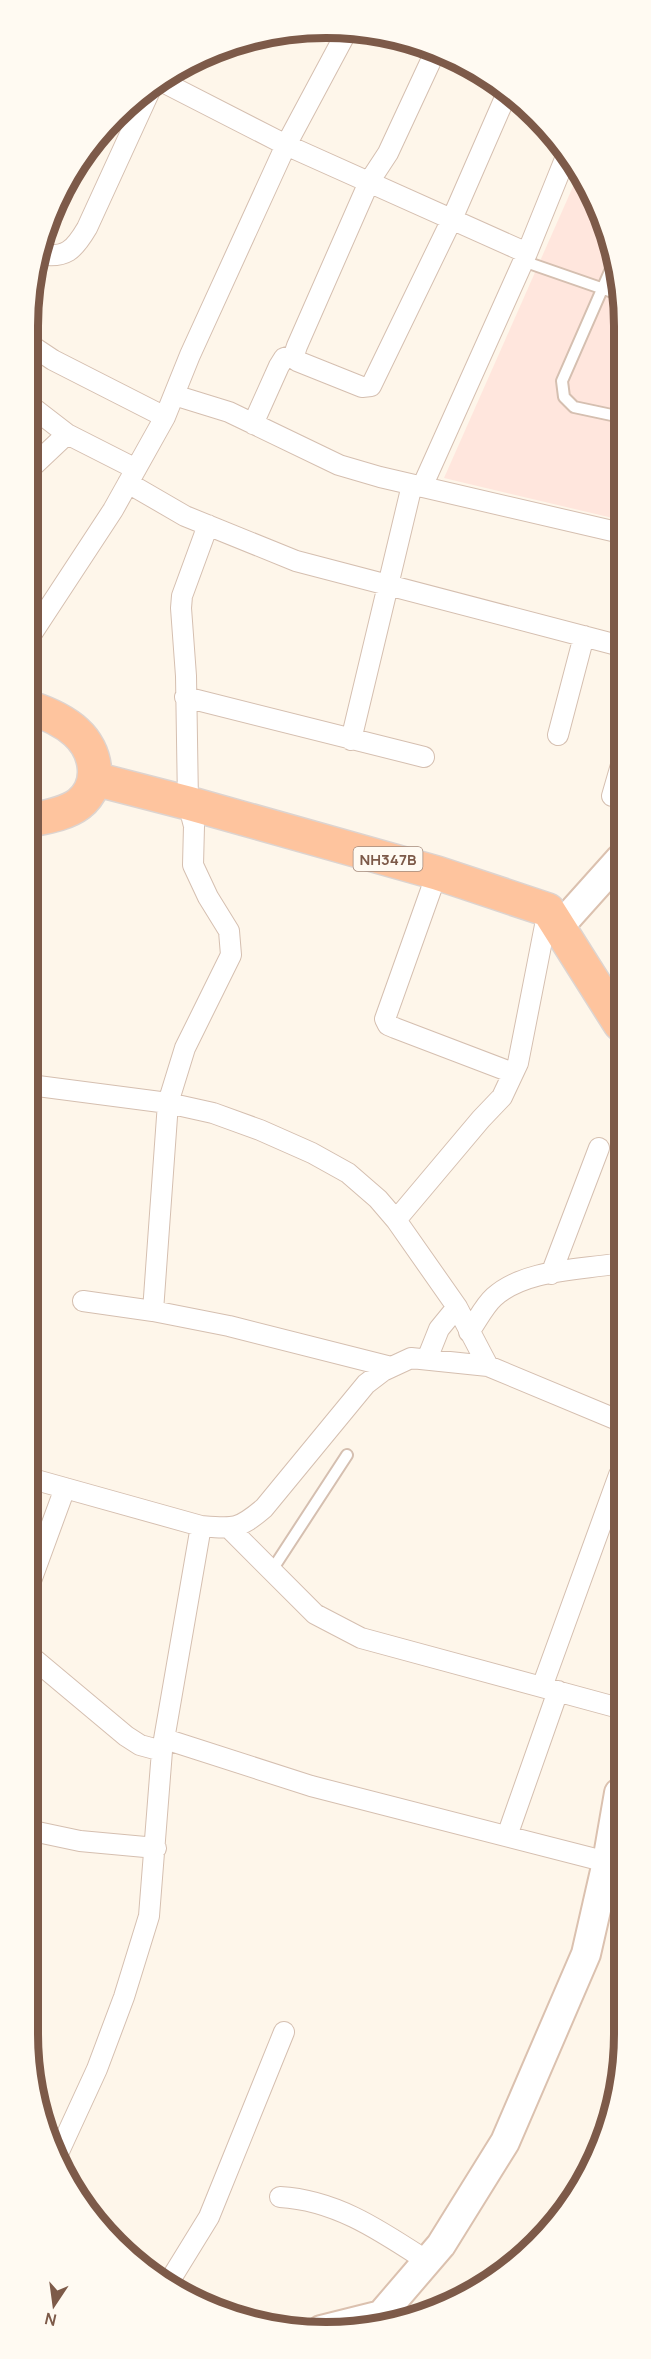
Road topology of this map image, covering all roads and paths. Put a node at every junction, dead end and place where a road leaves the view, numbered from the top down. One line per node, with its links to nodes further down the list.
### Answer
1 (343, 38): 6 (street)
2 (432, 58): 8 (street)
3 (170, 83): 6 (street)
4 (158, 91): 10 (street)
5 (504, 100): 9 (street)
6 (286, 145): 8 (street); 17 (street)
7 (563, 163): 11 (street)
8 (369, 182): 9 (street); 16 (street)
9 (452, 219): 11 (street); 16 (street)
10 (46, 254)
11 (525, 257): 13 (lane); 25 (street)
12 (609, 273): 13 (lane)
13 (602, 288): 14 (lane); 19 (lane)
14 (611, 291)
15 (38, 349): 20 (street)
16 (294, 355): 21 (street)
17 (174, 395): 20 (street); 21 (street)
18 (38, 412): 22 (street)
19 (614, 416)
20 (165, 417): 24 (street)
21 (253, 424): 25 (street)
22 (67, 434): 23 (street); 24 (street)
23 (38, 461)
24 (132, 476): 26 (street); 29 (street)
25 (417, 486): 27 (street); 28 (street)
26 (207, 525): 28 (street); 32 (street)
27 (614, 531)
28 (387, 586): 30 (street); 35 (street)
29 (38, 626)
30 (584, 636): 31 (street); 34 (street)
31 (614, 644)
32 (185, 697): 35 (street); 40 (street)
33 (38, 710): 37 (highway)
34 (558, 735)
35 (351, 740): 36 (street)
36 (424, 757)
37 (95, 780): 40 (highway, NH347B); 41 (highway)
38 (614, 789): 39 (street)
39 (612, 796)
40 (188, 803): 43 (highway, NH347B); 48 (street)
41 (38, 819)
42 (614, 865): 44 (main road)
43 (437, 873): 44 (highway, NH347B); 46 (street)
44 (554, 918): 45 (highway); 46 (street)
45 (614, 1014)
46 (513, 1073): 50 (street)
47 (38, 1086): 48 (street)
48 (168, 1103): 50 (street); 55 (street)
49 (599, 1148): 52 (street)
50 (396, 1220): 54 (street)
51 (614, 1264): 52 (street)
52 (551, 1274): 56 (street)
53 (83, 1302): 55 (street)
54 (457, 1307): 56 (street); 57 (street)
55 (153, 1311): 59 (street)
56 (470, 1332): 58 (street)
57 (427, 1359): 58 (street); 59 (street)
58 (488, 1366): 60 (street)
59 (392, 1367): 66 (street)
60 (614, 1418)
61 (347, 1455): 68 (lane)
62 (38, 1480): 63 (street)
63 (65, 1488): 65 (street); 67 (street)
64 (614, 1491): 70 (street)
65 (201, 1526): 66 (street); 72 (street)
66 (230, 1529): 68 (street)
67 (38, 1562)
68 (272, 1570): 70 (street)
69 (38, 1662): 72 (street)
70 (550, 1689): 71 (street); 75 (street)
71 (614, 1707)
72 (163, 1745): 75 (street); 76 (street)
73 (614, 1824): 77 (main road)
74 (38, 1832): 76 (street)
75 (507, 1836): 77 (street)
76 (156, 1848): 79 (street)
77 (608, 1862): 81 (main road)
78 (284, 2032): 82 (street)
79 (61, 2148)
80 (280, 2197): 81 (street)
81 (427, 2261): 83 (main road)
82 (172, 2277)
83 (380, 2316)

